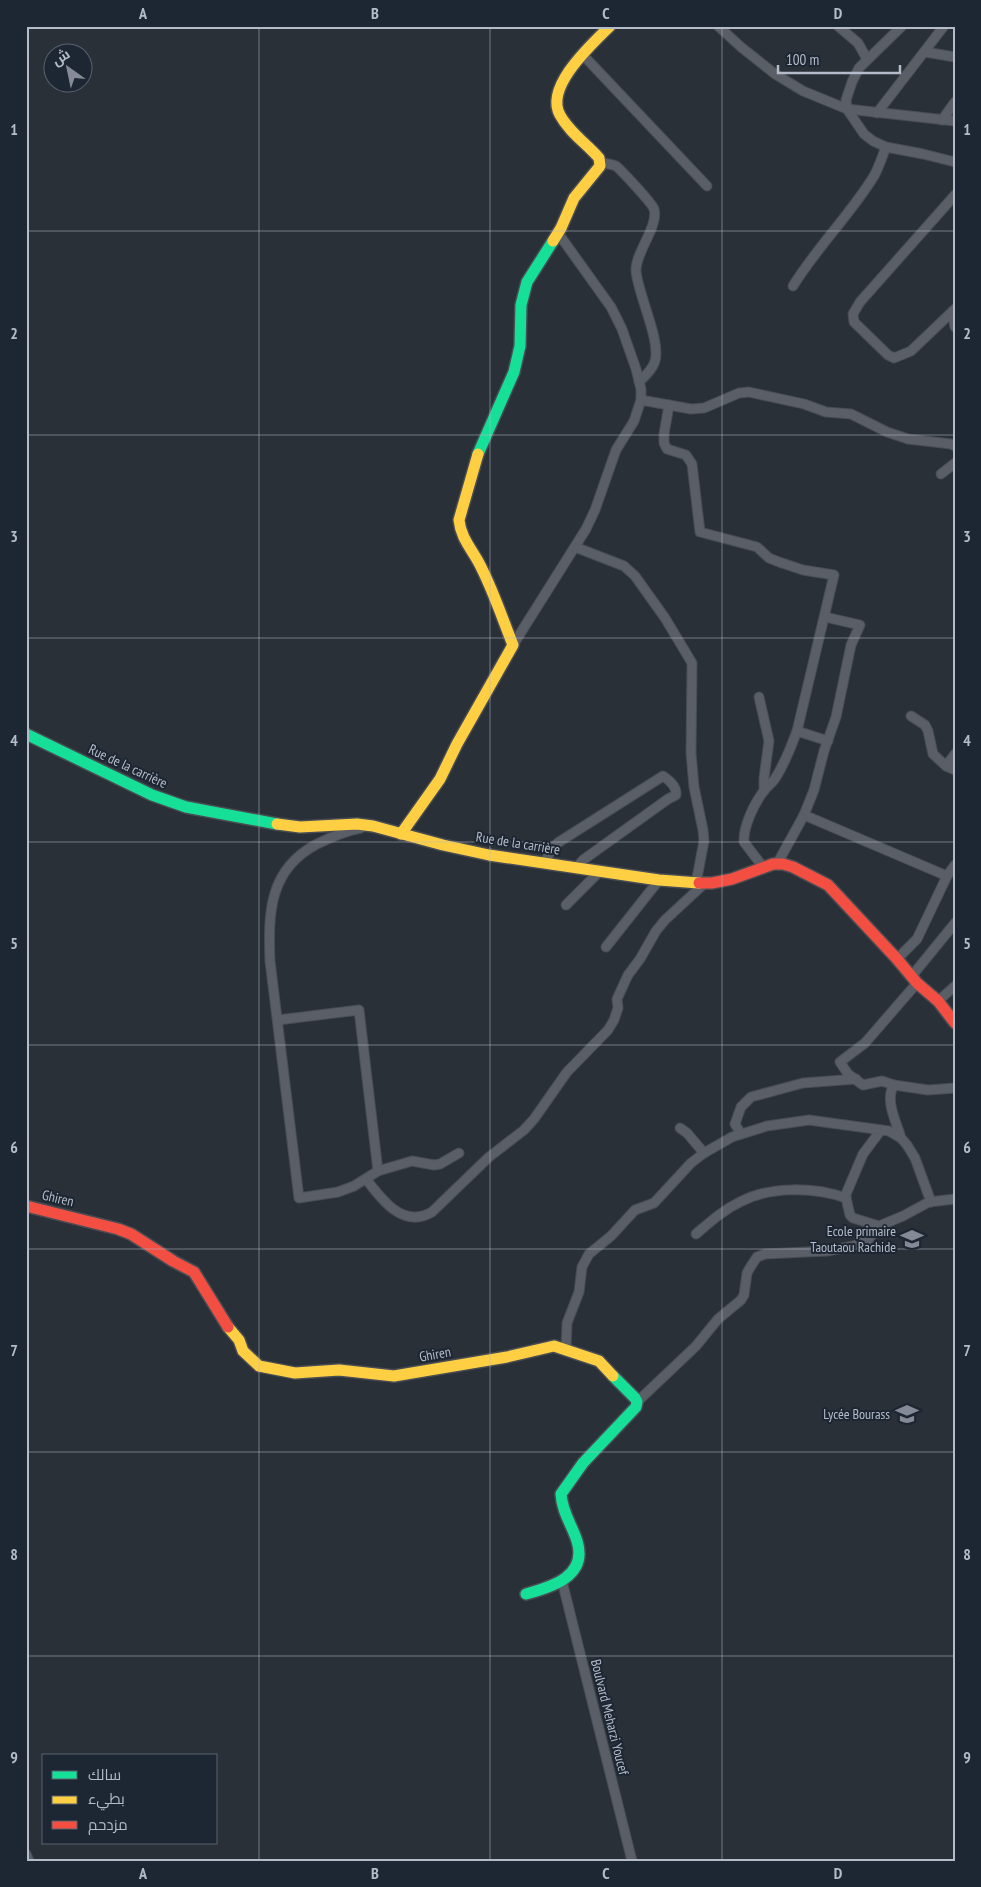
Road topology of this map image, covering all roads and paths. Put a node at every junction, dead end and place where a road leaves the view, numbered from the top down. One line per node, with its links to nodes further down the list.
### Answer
1 (610, 26): 7 (street)
2 (718, 26): 11 (street)
3 (838, 26): 9 (street)
4 (902, 26): 9 (street)
5 (944, 26): 6 (street)
6 (924, 52): 8 (street); 12 (street)
7 (582, 55): 16 (street); 18 (street)
8 (955, 57)
9 (867, 59): 11 (street)
10 (955, 102): 13 (street)
11 (847, 109): 12 (street); 15 (street)
12 (877, 113): 13 (street)
13 (942, 120): 14 (street)
14 (955, 121)
15 (886, 147): 17 (street); 21 (street)
16 (601, 162): 20 (street); 24 (street)
17 (955, 162)
18 (707, 186)
19 (955, 195): 22 (street)
20 (558, 233): 24 (street); 32 (street)
21 (793, 286)
22 (953, 311): 23 (street)
23 (955, 327)
24 (639, 382): 25 (street)
25 (641, 400): 26 (street); 30 (street)
26 (669, 405): 27 (street); 31 (street)
27 (955, 446)
28 (955, 463): 29 (street)
29 (941, 474)
30 (575, 547): 32 (street); 53 (street)
31 (825, 617): 35 (street); 37 (street)
32 (513, 645): 44 (street)
33 (759, 697): 41 (street)
34 (911, 716): 39 (street)
35 (797, 731): 37 (street); 41 (street)
36 (26, 734): 43 (street, Rue de la carrière)
37 (828, 741): 42 (street)
38 (955, 754): 39 (street)
39 (946, 766): 40 (street)
40 (955, 770)
41 (764, 791): 49 (street)
42 (804, 814): 46 (street); 51 (street)
43 (374, 827): 44 (street, Rue de la carrière); 61 (street)
44 (401, 834): 45 (street, Rue de la carrière)
45 (545, 862): 48 (street, Rue de la carrière); 48 (street)
46 (777, 864): 49 (street, Rue de la carrière); 57 (street, Rue de la carrière)
47 (955, 865): 51 (street)
48 (577, 867): 50 (street, Rue de la carrière)
49 (762, 867): 53 (street, Rue de la carrière)
50 (600, 871): 52 (street, Rue de la carrière); 54 (street)
51 (947, 876): 57 (street)
52 (659, 880): 53 (street, Rue de la carrière); 56 (street)
53 (701, 883): 73 (street)
54 (566, 904)
55 (955, 923): 58 (street)
56 (606, 947)
57 (897, 959): 58 (street, Rue de la carrière)
58 (914, 980): 60 (street, Rue de la carrière); 63 (street)
59 (955, 986): 60 (street)
60 (938, 1001): 62 (street, Rue de la carrière)
61 (278, 1020): 72 (street); 73 (street)
62 (955, 1023)
63 (856, 1079): 64 (street); 68 (street)
64 (894, 1085): 65 (street); 69 (street)
65 (955, 1088)
66 (680, 1128): 71 (street)
67 (881, 1130): 68 (street); 69 (street); 74 (street)
68 (741, 1134): 71 (street)
69 (901, 1138): 76 (street)
70 (459, 1153): 72 (street)
71 (704, 1153): 80 (street)
72 (378, 1171): 73 (street)
73 (366, 1179)
74 (846, 1198): 78 (street); 79 (street)
75 (954, 1200): 76 (street)
76 (931, 1202): 78 (street)
77 (26, 1206): 80 (street, Ghiren)
78 (879, 1226): 81 (street)
79 (696, 1234)
80 (566, 1349): 81 (street, Ghiren)
81 (637, 1402): 82 (street)
82 (562, 1581): 83 (street); 86 (street, Boulvard Meharzi Youcef)
83 (526, 1594)
84 (26, 1854): 85 (street)
85 (30, 1861)
86 (632, 1861)

